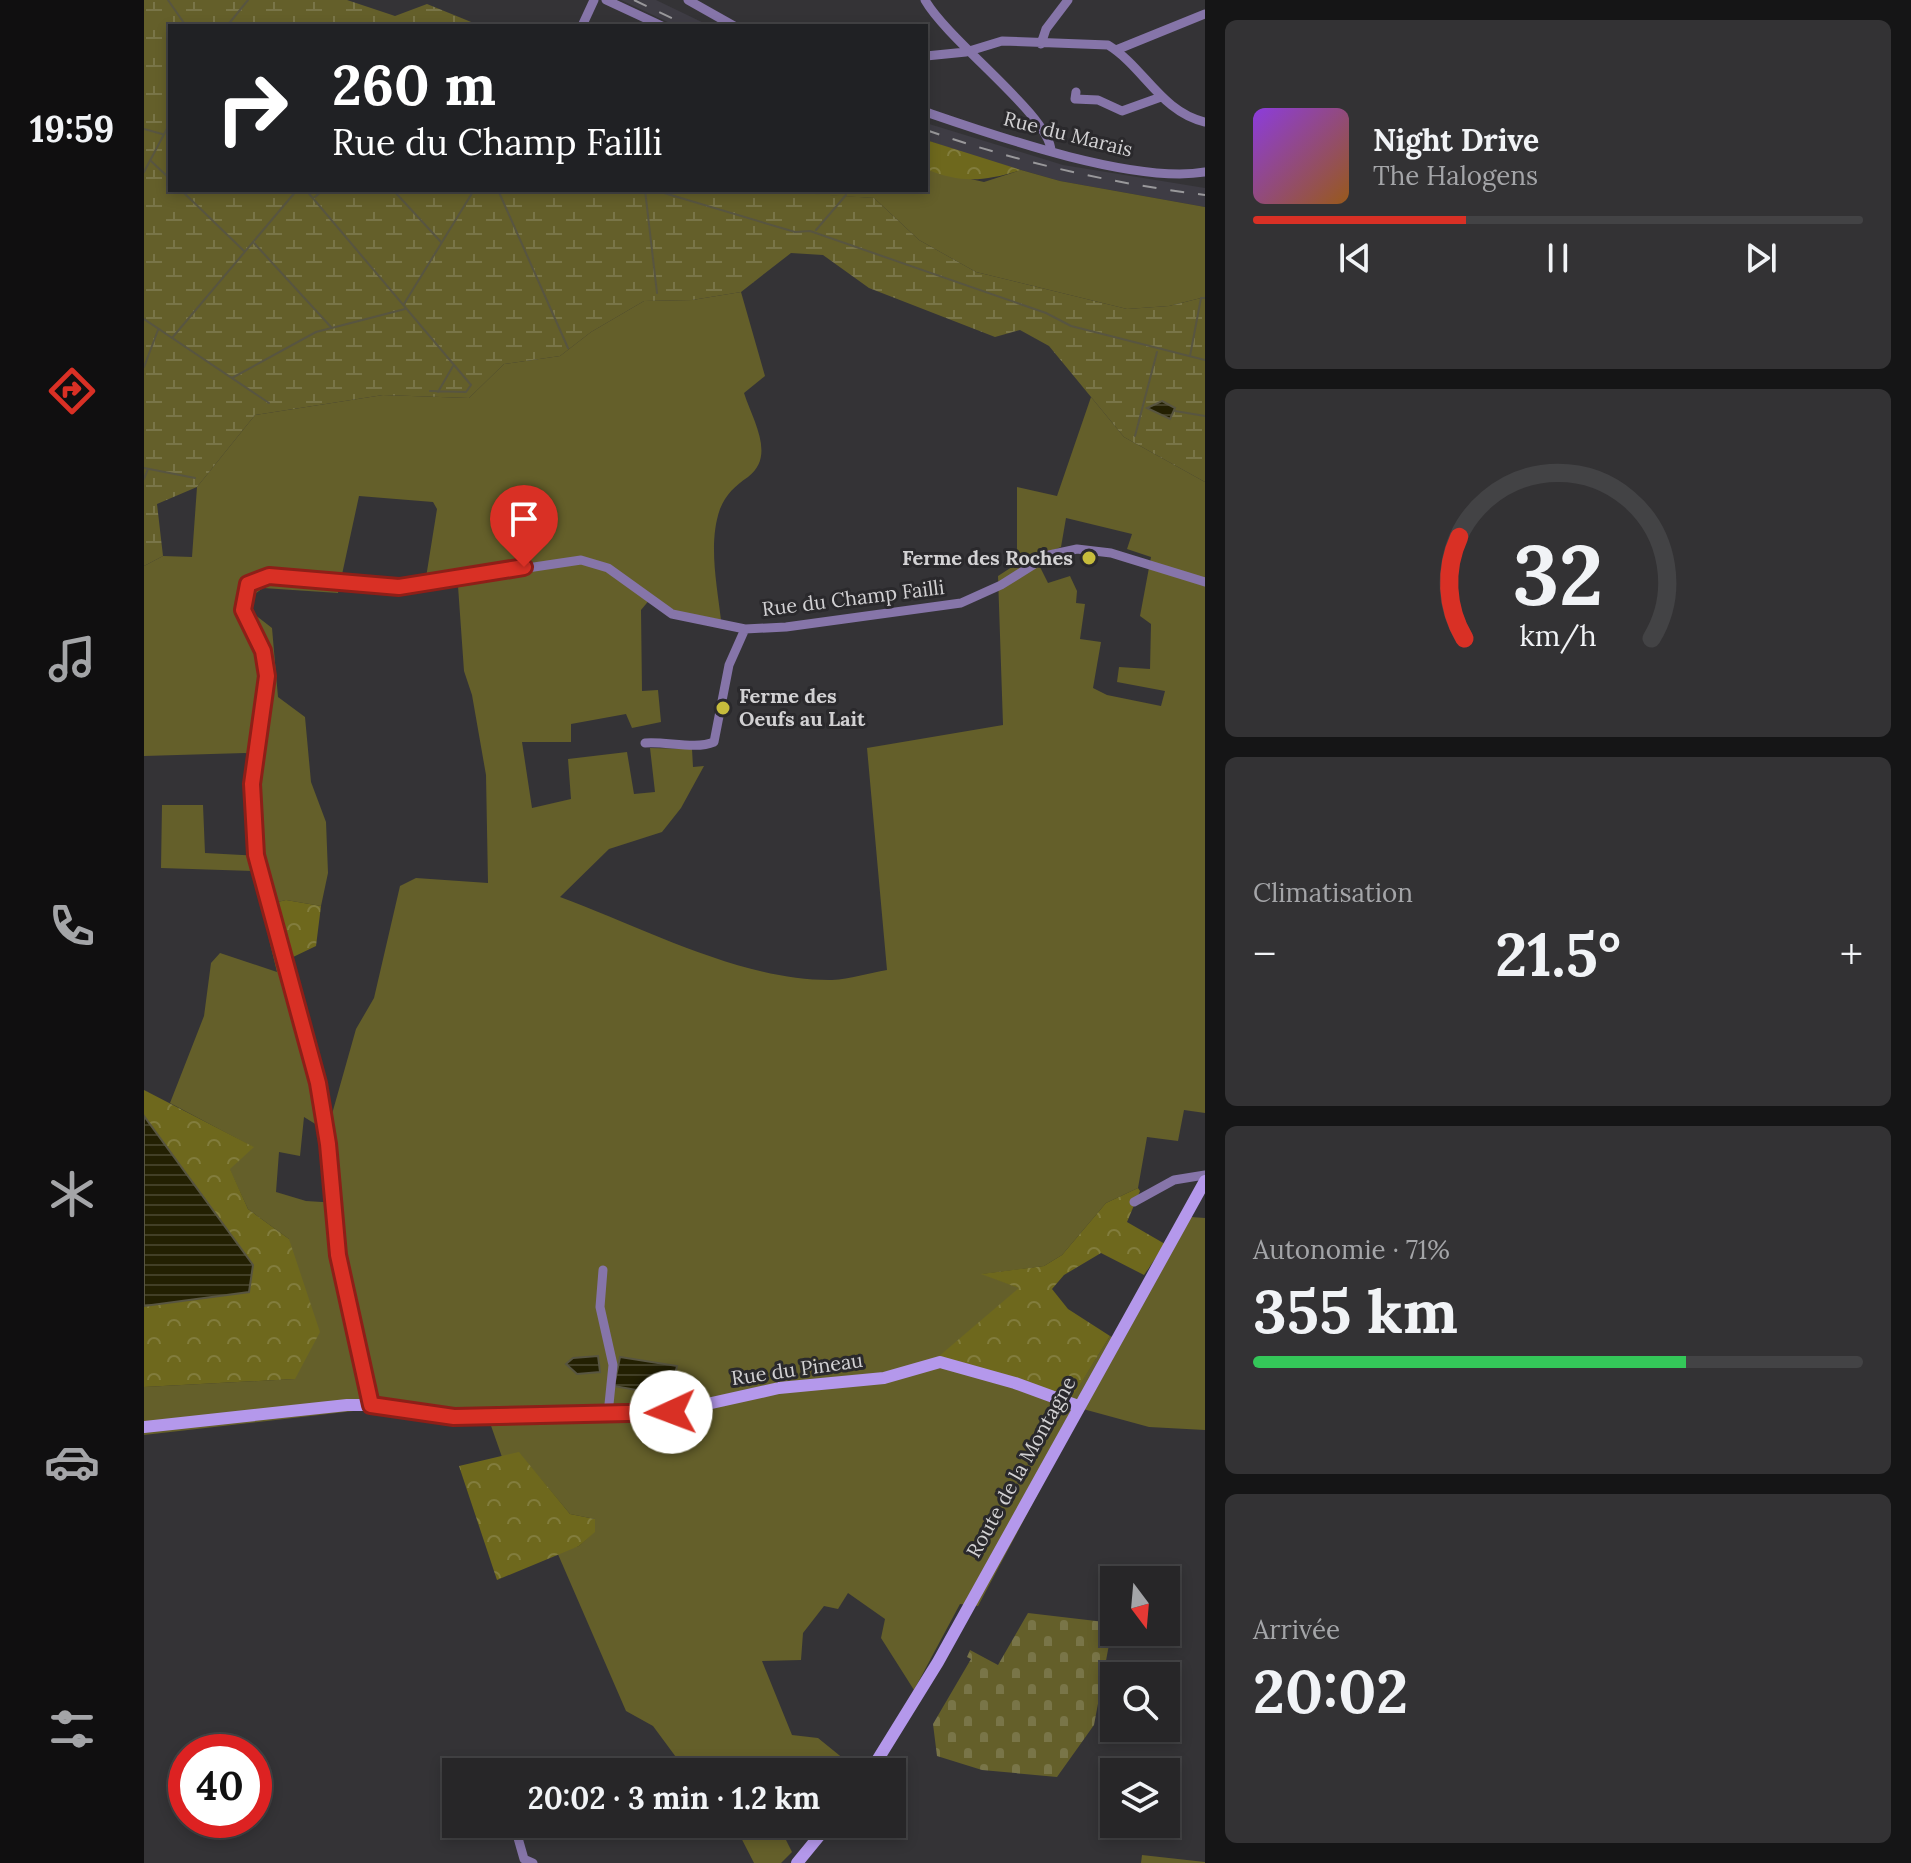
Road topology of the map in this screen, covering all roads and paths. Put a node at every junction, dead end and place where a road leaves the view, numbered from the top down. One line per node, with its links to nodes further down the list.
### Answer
1 (594, 0): 7 (street)
2 (606, 0): 8 (street)
3 (688, 0): 9 (street)
4 (925, 0): 12 (street)
5 (1068, 0): 10 (street)
6 (1205, 14): 11 (street)
7 (583, 24)
8 (658, 24)
9 (730, 24)
10 (1041, 44): 11 (street); 12 (street)
11 (1116, 50): 15 (street)
12 (966, 52): 13 (street); 18 (street)
13 (928, 56)
14 (1076, 92): 15 (street)
15 (1161, 97): 17 (street)
16 (928, 113): 18 (street, Rue du Marais)
17 (1205, 122)
18 (1051, 151): 19 (street, Rue du Marais)
19 (1205, 172)
20 (1205, 582): 21 (street, Rue du Champ Failli)
21 (745, 629): 22 (street); 26 (street, Rue du Champ Failli)
22 (645, 743)
23 (1205, 1178): 24 (street); 27 (street, Route de la Montagne)
24 (1134, 1202)
25 (603, 1270): 28 (street)
26 (371, 1405): 28 (street, Rue du Pineau); 29 (street, Rue du Pineau)
27 (1078, 1406): 28 (street, Rue du Pineau); 30 (street, Route de la Montagne)
28 (608, 1414)
29 (144, 1427)
30 (879, 1758)
31 (518, 1838): 33 (street)
32 (818, 1838): 34 (street)
33 (526, 1862)
34 (797, 1863)

